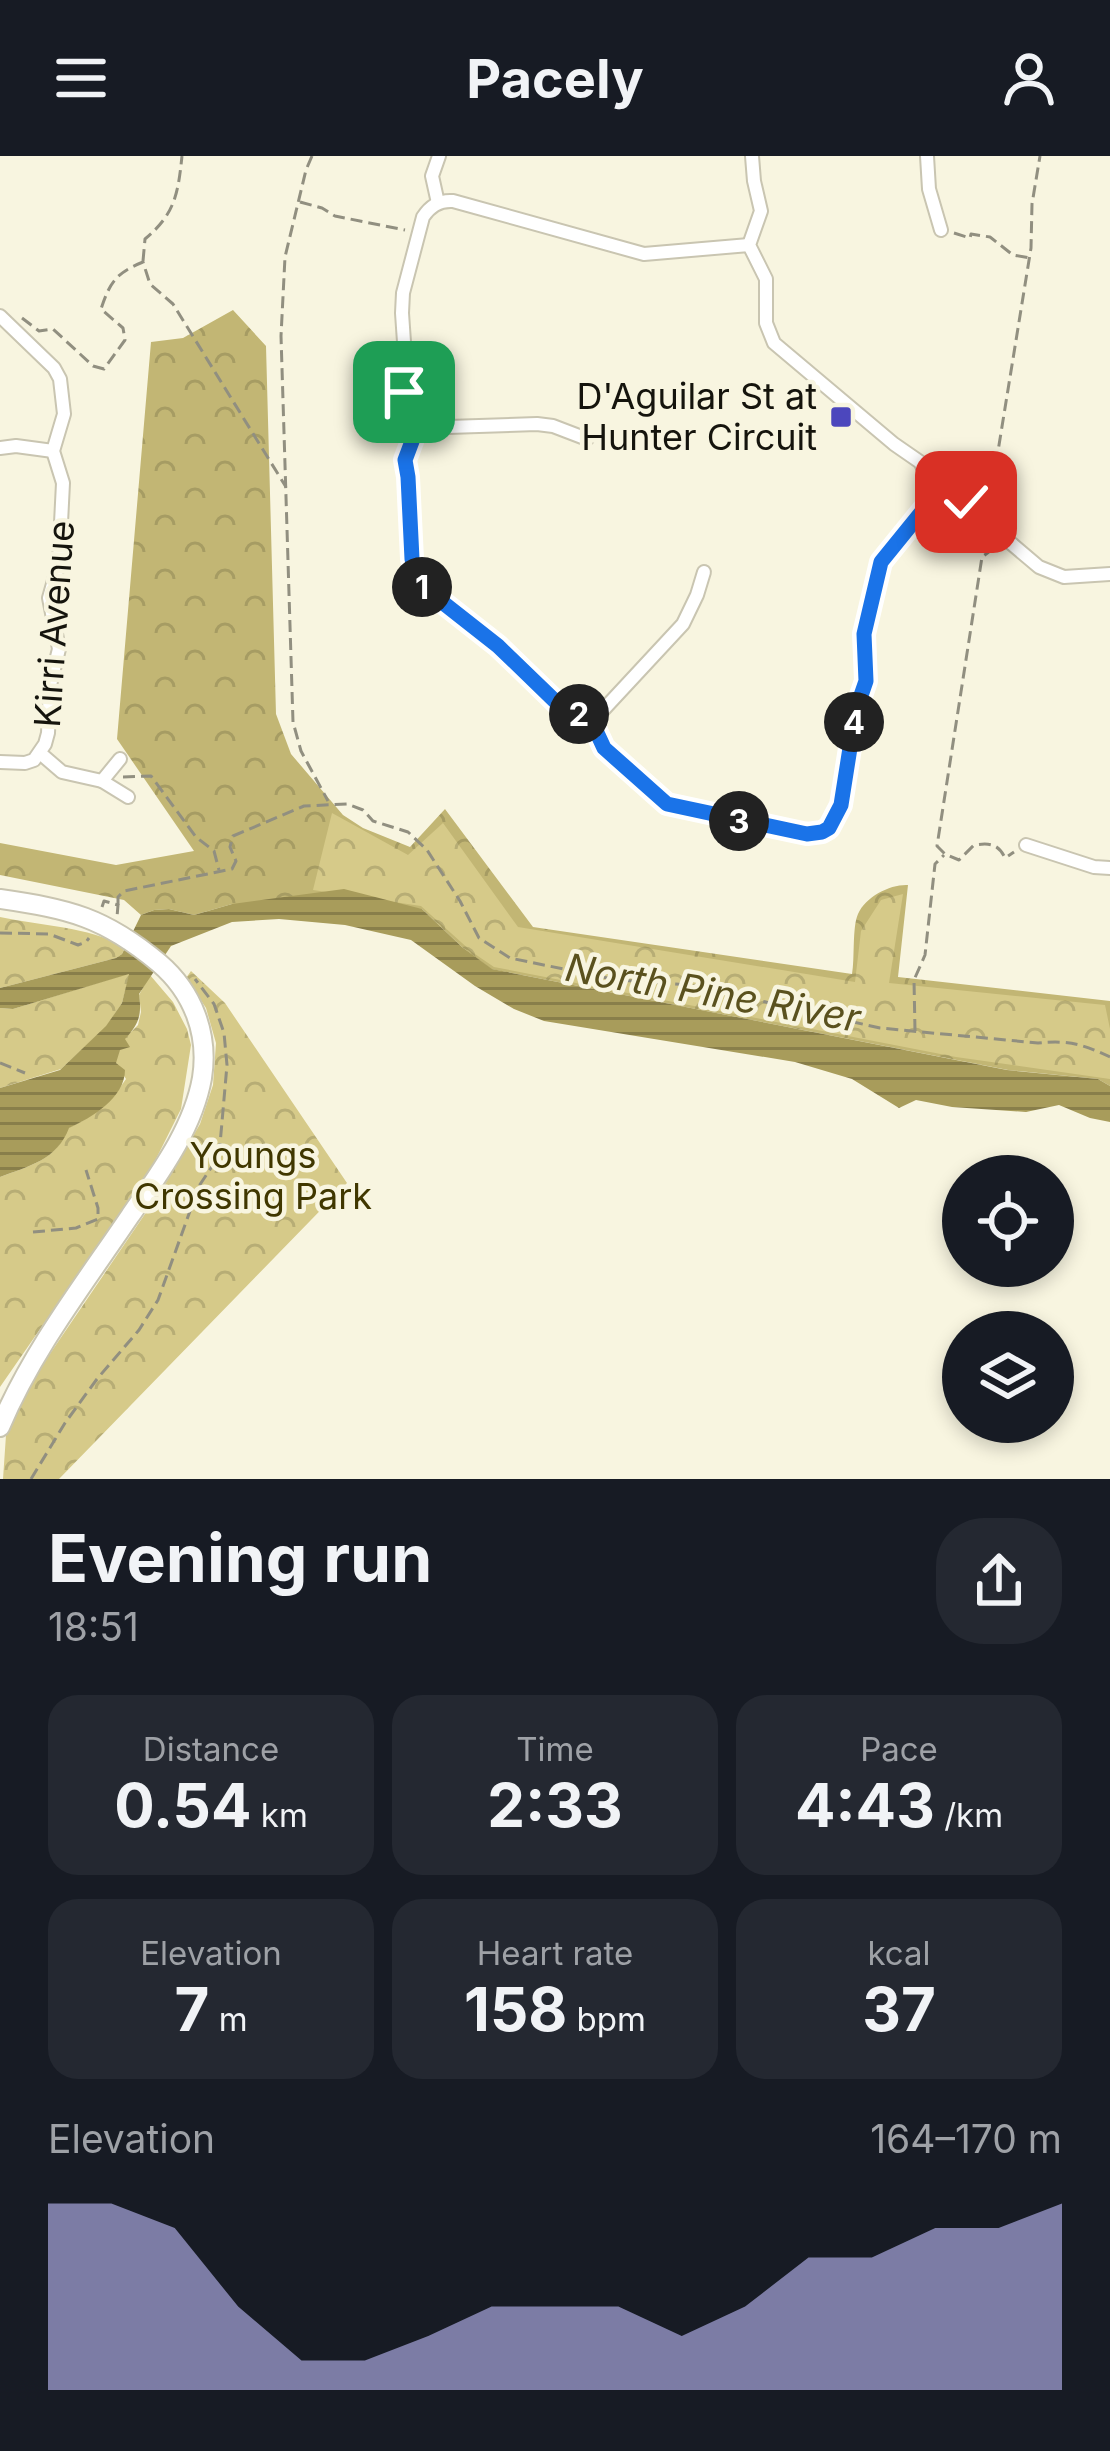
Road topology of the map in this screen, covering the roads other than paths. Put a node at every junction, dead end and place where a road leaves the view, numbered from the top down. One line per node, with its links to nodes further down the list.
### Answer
1 (439, 156): 4 (street)
2 (752, 156): 6 (street)
3 (926, 156): 5 (street)
4 (438, 202): 6 (street); 8 (street)
5 (940, 230)
6 (749, 245): 12 (street)
7 (6, 314): 11 (street, Kirri Avenue)
8 (417, 428): 9 (street); 15 (street)
9 (587, 439)
10 (0, 448): 11 (street)
11 (53, 451): 16 (street, Kirri Avenue)
12 (937, 493): 14 (street); 15 (street)
13 (704, 572): 15 (street)
14 (1110, 574)
15 (592, 722)
16 (40, 753): 18 (street, Kirri Avenue); 19 (street)
17 (120, 759): 19 (street)
18 (0, 762)
19 (102, 781): 20 (street)
20 (128, 797)
21 (1026, 845): 22 (street)
22 (1110, 868)
23 (0, 899): 24 (main road)
24 (0, 1427)

